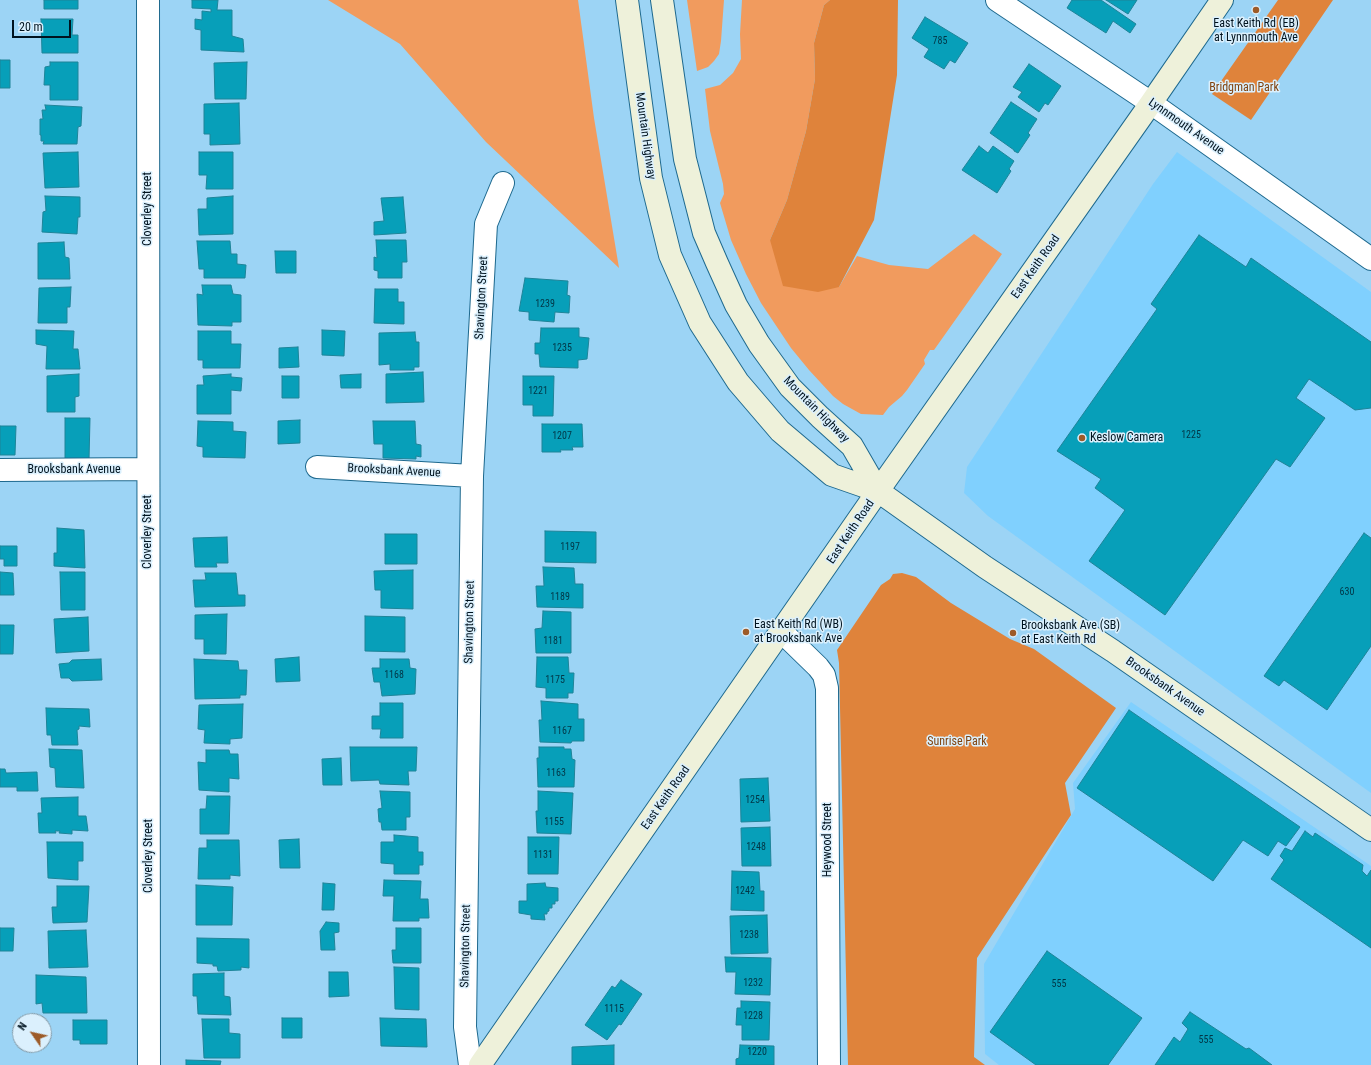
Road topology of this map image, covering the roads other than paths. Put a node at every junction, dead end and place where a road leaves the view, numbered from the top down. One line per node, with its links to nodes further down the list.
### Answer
1 (148, 0): 11 (street, Cloverley Street)
2 (627, 0): 13 (main road, Mountain Highway)
3 (662, 0): 13 (main road, Mountain Highway)
4 (997, 0): 6 (street, Lynnmouth Avenue)
5 (1222, 0): 6 (main road, East Keith Road)
6 (1151, 103): 8 (street, Lynnmouth Avenue); 13 (main road, East Keith Road)
7 (503, 183): 12 (street, Shavington Street)
8 (1371, 259)
9 (317, 467): 12 (street, Brooksbank Avenue)
10 (0, 470): 11 (street, Brooksbank Avenue)
11 (148, 470): 16 (street, Cloverley Street)
12 (472, 476): 17 (street, Shavington Street)
13 (878, 491): 14 (main road, East Keith Road); 15 (main road, Brooksbank Avenue)
14 (782, 632): 18 (main road, East Keith Road); 19 (street, Heywood Street)
15 (1371, 830)
16 (149, 1065)
17 (470, 1065)
18 (480, 1065)
19 (829, 1065)

